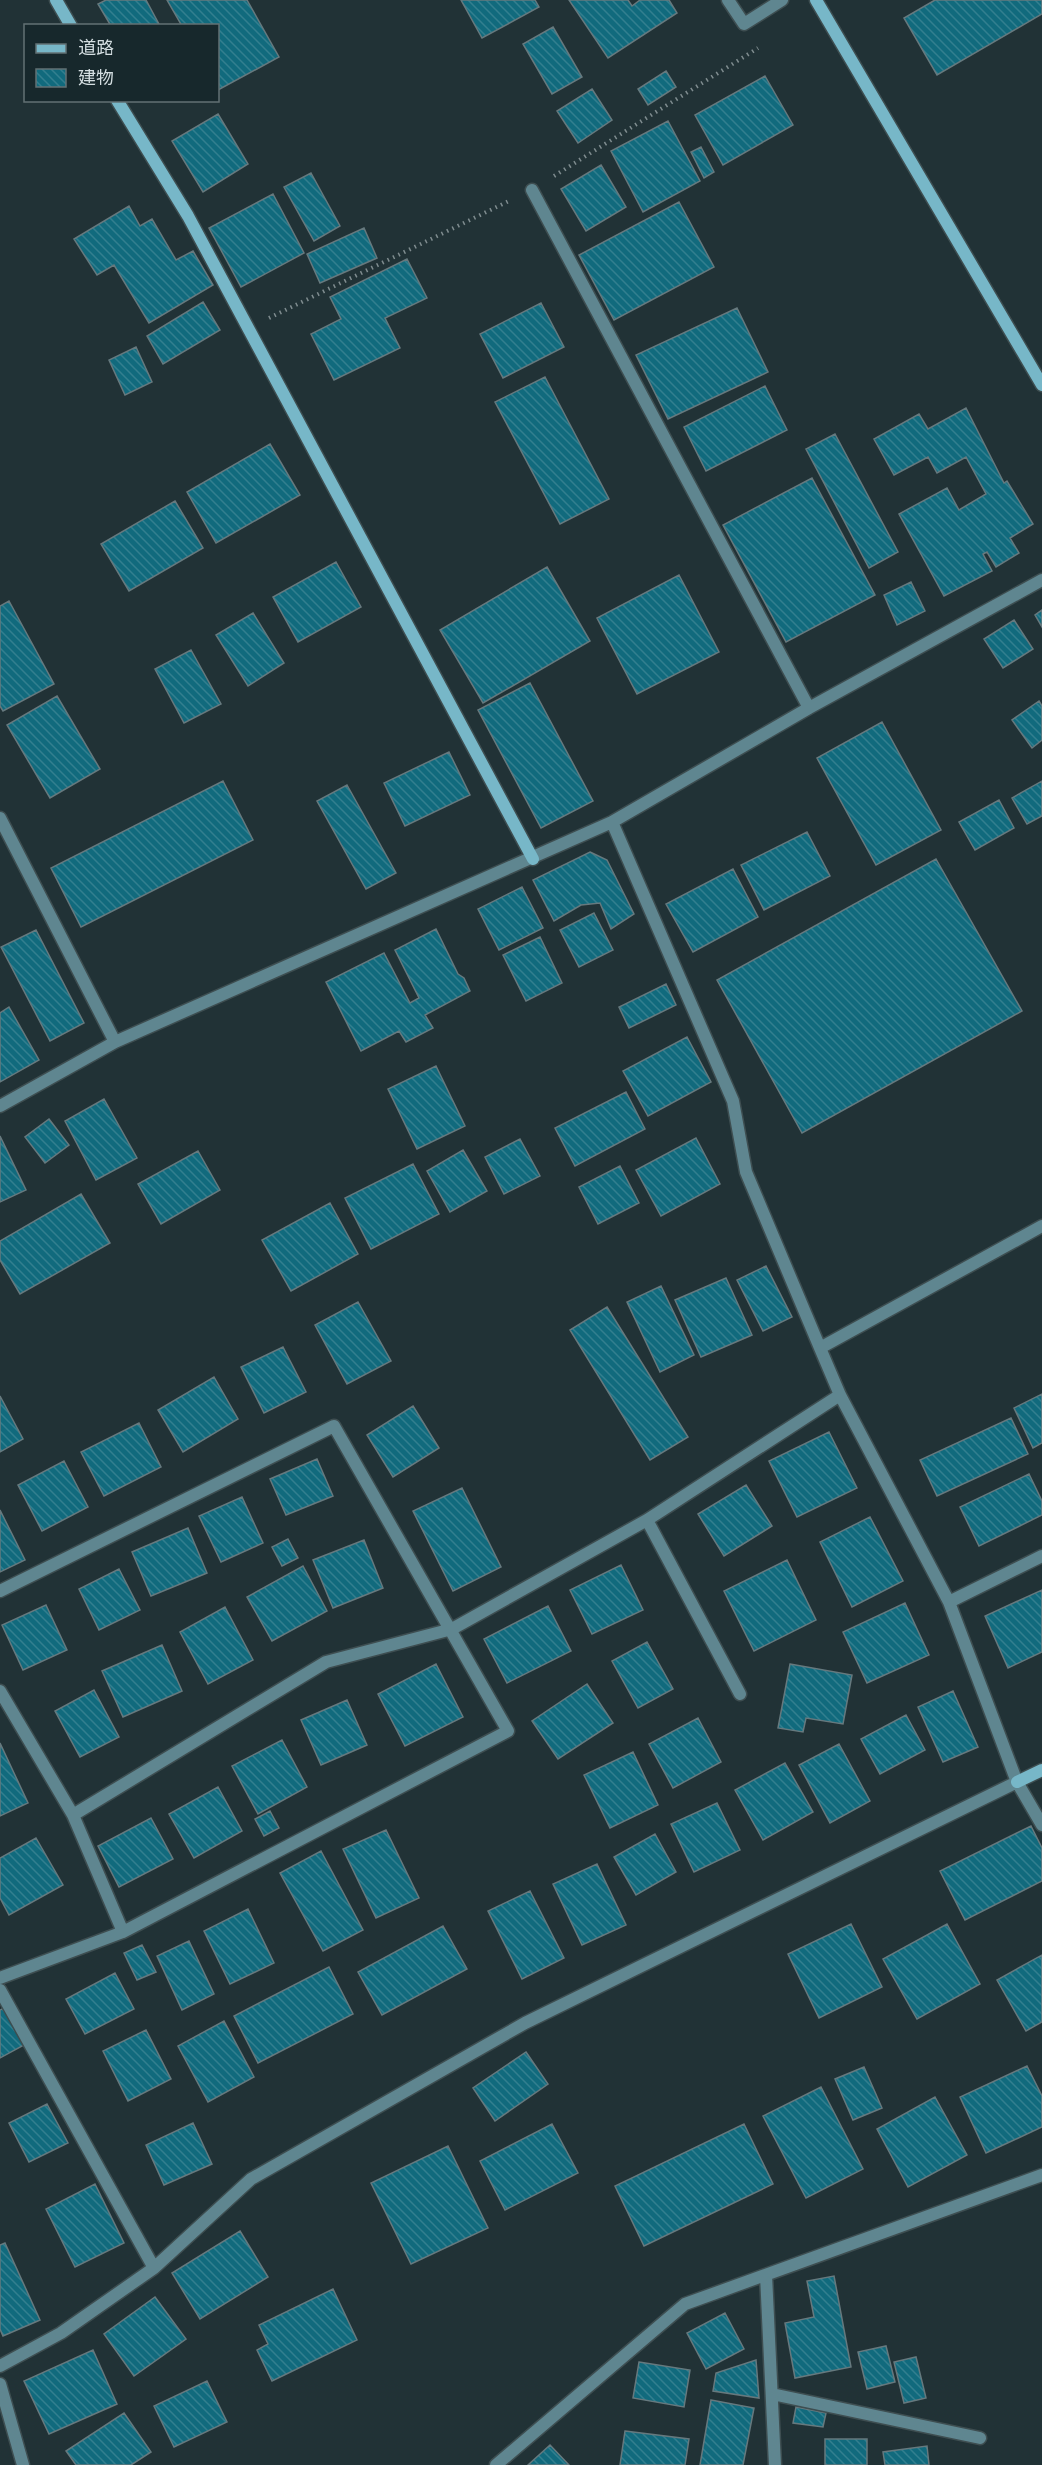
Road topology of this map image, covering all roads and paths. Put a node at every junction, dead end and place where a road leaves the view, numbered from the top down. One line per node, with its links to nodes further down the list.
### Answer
1 (56, 0): 5 (street)
2 (728, 0): 3 (street)
3 (782, 0)
4 (816, 0): 8 (street)
5 (70, 24)
6 (118, 102): 13 (street)
7 (532, 190): 10 (street)
8 (1042, 385)
9 (1042, 580): 10 (street)
10 (809, 708): 12 (street)
11 (0, 818): 14 (street)
12 (612, 822): 13 (street); 17 (street)
13 (533, 859): 14 (street)
14 (114, 1042): 15 (street)
15 (0, 1106)
16 (1042, 1226): 17 (street)
17 (820, 1348): 18 (street)
18 (840, 1395): 19 (street); 22 (street)
19 (646, 1520): 23 (street); 25 (street)
20 (1042, 1557): 22 (street)
21 (0, 1591): 23 (street)
22 (949, 1602): 27 (street)
23 (452, 1629): 28 (street); 30 (street)
24 (0, 1691): 28 (street)
25 (740, 1694)
26 (1042, 1770): 27 (street)
27 (1017, 1782): 29 (street); 34 (street)
28 (73, 1815): 30 (street)
29 (1042, 1825)
30 (123, 1932): 31 (street)
31 (0, 1978)
32 (0, 1990): 34 (street)
33 (1042, 2175): 35 (street)
34 (154, 2268): 36 (street)
35 (766, 2275): 38 (street); 41 (street)
36 (0, 2366)
37 (0, 2384): 40 (street)
38 (772, 2394): 39 (street); 42 (street)
39 (980, 2438)
40 (23, 2465)
41 (496, 2465)
42 (776, 2465)

